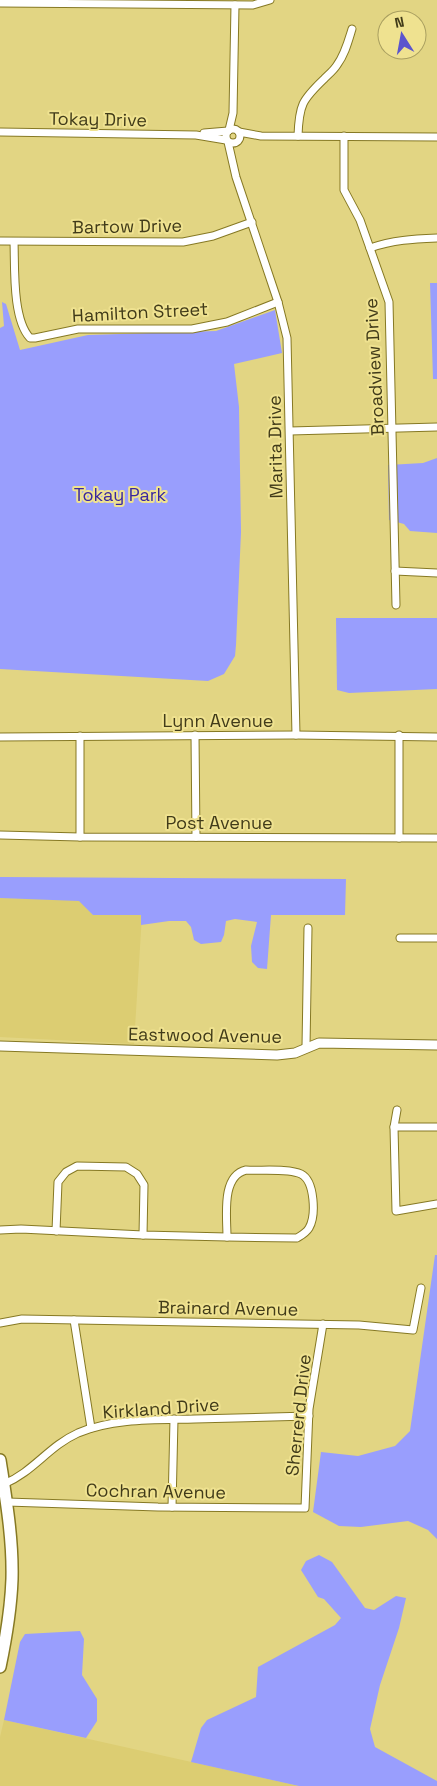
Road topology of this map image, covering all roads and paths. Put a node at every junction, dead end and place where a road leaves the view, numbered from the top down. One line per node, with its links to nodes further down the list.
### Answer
1 (270, 0): 5 (street)
2 (33, 2): 3 (street); 4 (street)
3 (164, 2): 5 (street)
4 (0, 3)
5 (235, 5): 7 (street)
6 (352, 29): 13 (street)
7 (233, 113): 8 (street); 9 (street)
8 (228, 130): 9 (street); 11 (street, Tokay Drive); 16 (street)
9 (238, 131): 12 (street); 17 (street)
10 (0, 132): 11 (street, Tokay Drive)
11 (196, 135): 16 (street, Tokay Drive)
12 (262, 136): 13 (street); 17 (street)
13 (298, 136): 14 (street)
14 (344, 136): 15 (street); 23 (street, Broadview Drive)
15 (437, 137)
16 (227, 141): 17 (street); 18 (street, Marita Drive)
17 (238, 142): 18 (street, Marita Drive)
18 (234, 167): 19 (street, Marita Drive)
19 (252, 222): 22 (street, Bartow Drive); 24 (street, Marita Drive)
20 (437, 238): 23 (street)
21 (0, 241): 22 (street, Bartow Drive)
22 (14, 242): 24 (street, Hamilton Street)
23 (370, 248): 25 (street, Broadview Drive)
24 (278, 302): 27 (street, Marita Drive)
25 (392, 427): 26 (street); 27 (street); 28 (street, Broadview Drive)
26 (437, 427)
27 (290, 431): 32 (street, Marita Drive)
28 (396, 572): 29 (street); 30 (street, Broadview Drive)
29 (437, 573)
30 (396, 605)
31 (195, 735): 32 (street, Lynn Avenue); 34 (street, Lynn Avenue); 39 (street)
32 (296, 735): 33 (street, Lynn Avenue)
33 (399, 735): 36 (street, Lynn Avenue); 40 (street)
34 (80, 736): 35 (street, Lynn Avenue); 38 (street)
35 (0, 737)
36 (437, 737)
37 (0, 834): 38 (street, Post Avenue)
38 (80, 837): 39 (street, Post Avenue)
39 (196, 837): 40 (street, Post Avenue)
40 (399, 838): 41 (street, Post Avenue)
41 (437, 838)
42 (308, 928): 47 (street)
43 (400, 938): 44 (street)
44 (437, 938)
45 (437, 1045): 47 (street, Eastwood Avenue)
46 (0, 1046): 47 (street, Eastwood Avenue)
47 (306, 1047)
48 (397, 1110): 50 (street)
49 (437, 1127): 50 (street)
50 (394, 1128): 51 (street)
51 (437, 1204)
52 (0, 1230): 53 (street)
53 (56, 1231): 54 (street); 54 (street)
54 (143, 1235): 55 (street)
55 (227, 1236): 55 (street)
56 (421, 1288): 59 (street, Brainard Avenue)
57 (74, 1320): 58 (street, Brainard Avenue); 59 (street, Brainard Avenue); 62 (street)
58 (0, 1323)
59 (323, 1324): 60 (street, Sherrerd Drive)
60 (309, 1416): 61 (street, Kirkland Drive); 67 (street, Sherrerd Drive)
61 (174, 1419): 62 (street, Kirkland Drive); 66 (street)
62 (91, 1428): 64 (street, Kirkland Drive)
63 (0, 1460): 64 (main road)
64 (4, 1484): 65 (main road)
65 (7, 1502): 66 (street, Cochran Avenue); 68 (main road)
66 (172, 1507): 67 (street, Cochran Avenue)
67 (305, 1508)
68 (0, 1667)

